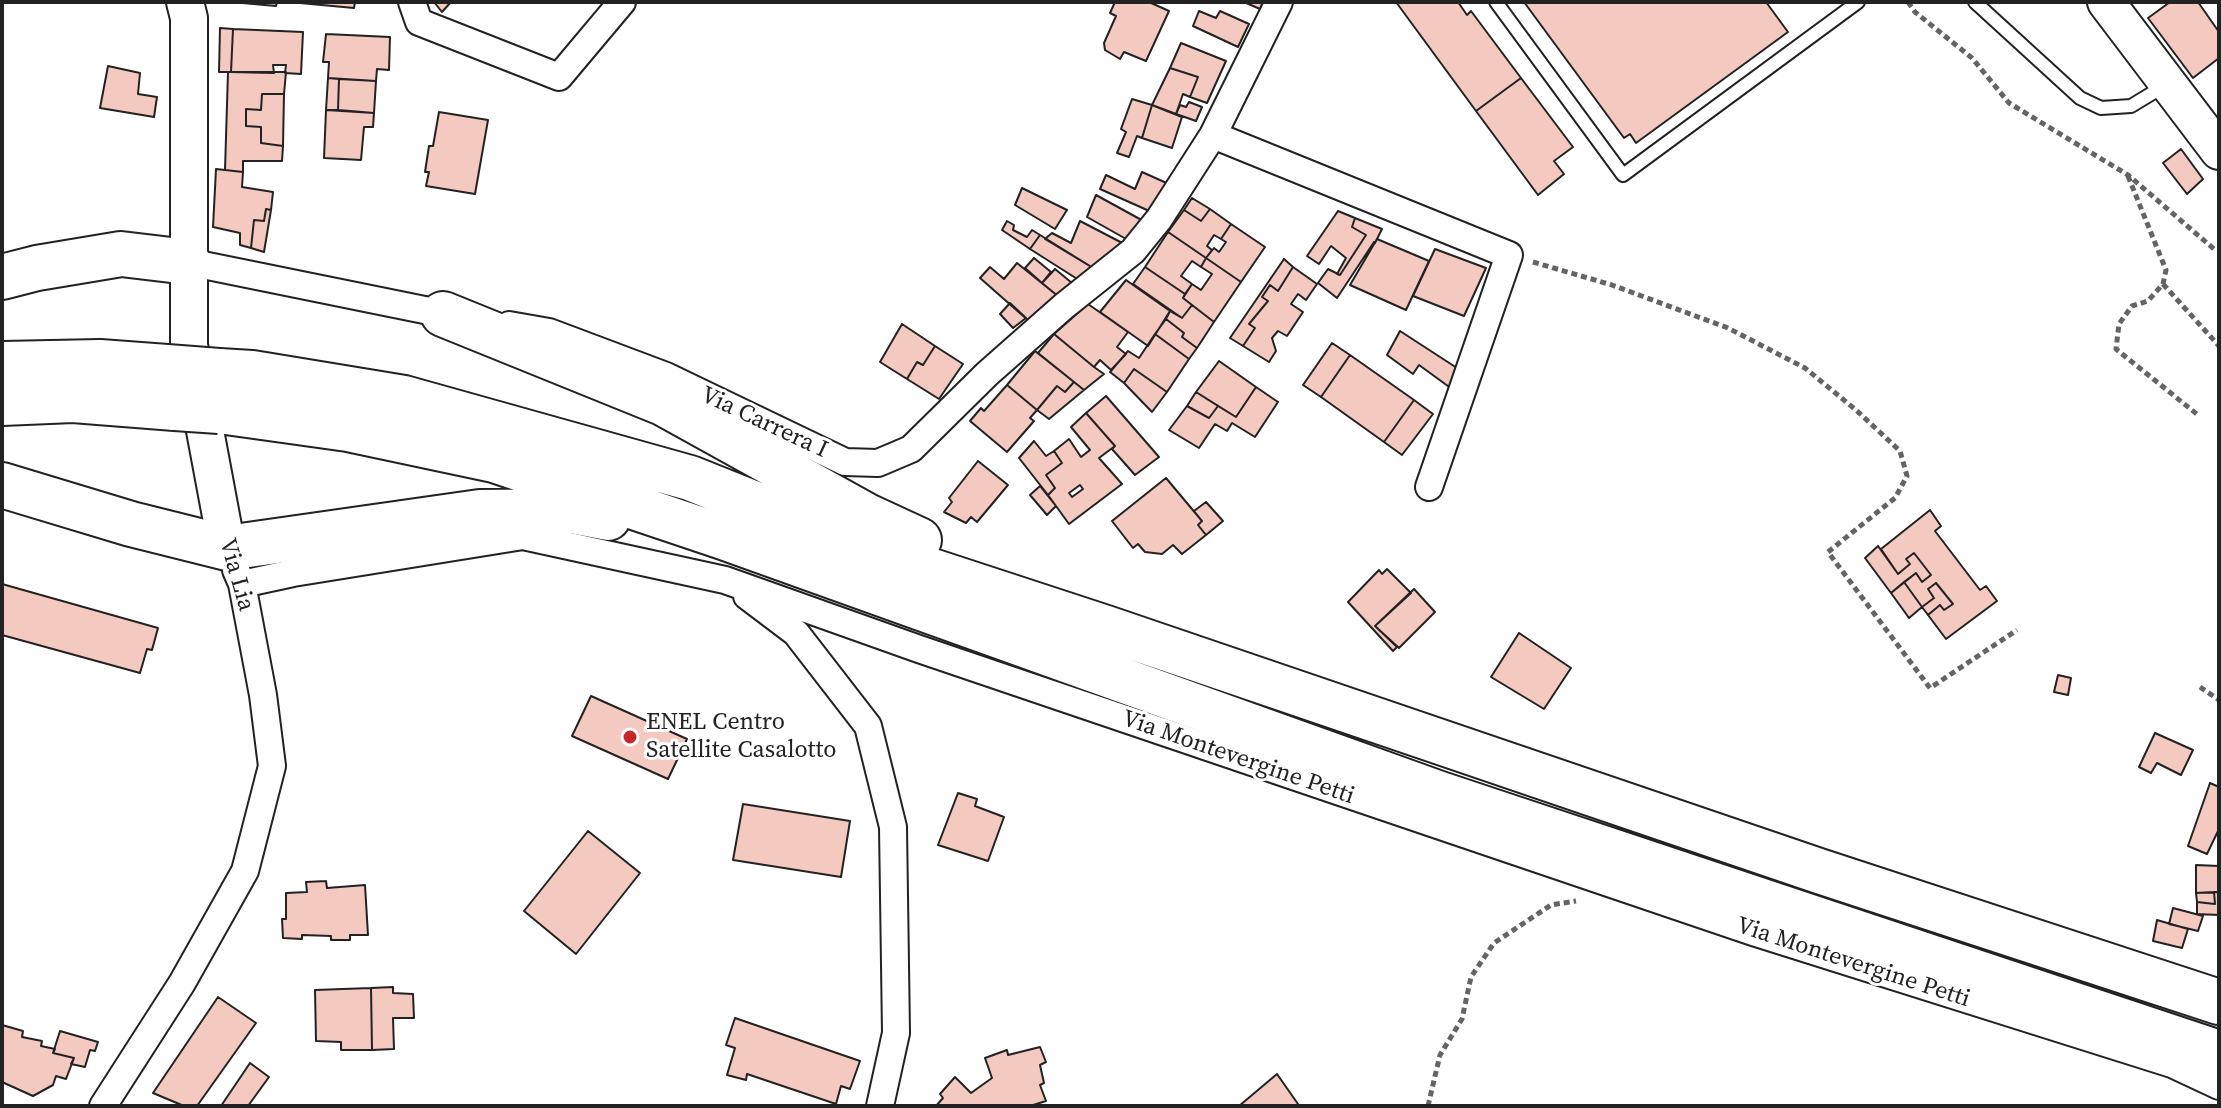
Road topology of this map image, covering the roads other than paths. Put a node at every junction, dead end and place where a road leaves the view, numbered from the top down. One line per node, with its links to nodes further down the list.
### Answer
1 (185, 2): 12 (street, Via Lia)
2 (412, 2): 3 (street)
3 (622, 2)
4 (1279, 2): 10 (street, Via Carrera I)
5 (1496, 2): 6 (lane)
6 (1858, 2)
7 (1975, 2): 9 (lane)
8 (2115, 5): 9 (street)
9 (2166, 84): 11 (street)
10 (1213, 135): 14 (street, Via Carrera I); 20 (street)
11 (2219, 151)
12 (188, 262): 13 (highway); 14 (street, Via Carrera I); 22 (street, Via Lia)
13 (2, 277)
14 (443, 314): 24 (highway)
15 (2, 364): 16 (highway)
16 (171, 387): 17 (highway, bridge); 18 (highway)
17 (219, 391): 21 (highway); 24 (highway)
18 (2, 403)
19 (2, 485): 22 (highway)
20 (1429, 487)
21 (723, 537): 22 (highway); 26 (highway)
22 (235, 566): 23 (street, Via Montevergine Petti); 28 (street, Via Lia)
23 (725, 580): 27 (street, Via Montevergine Petti); 29 (street)
24 (1106, 628): 25 (highway)
25 (2219, 1002)
26 (2219, 1053)
27 (2219, 1086)
28 (103, 1106)
29 (880, 1106)

